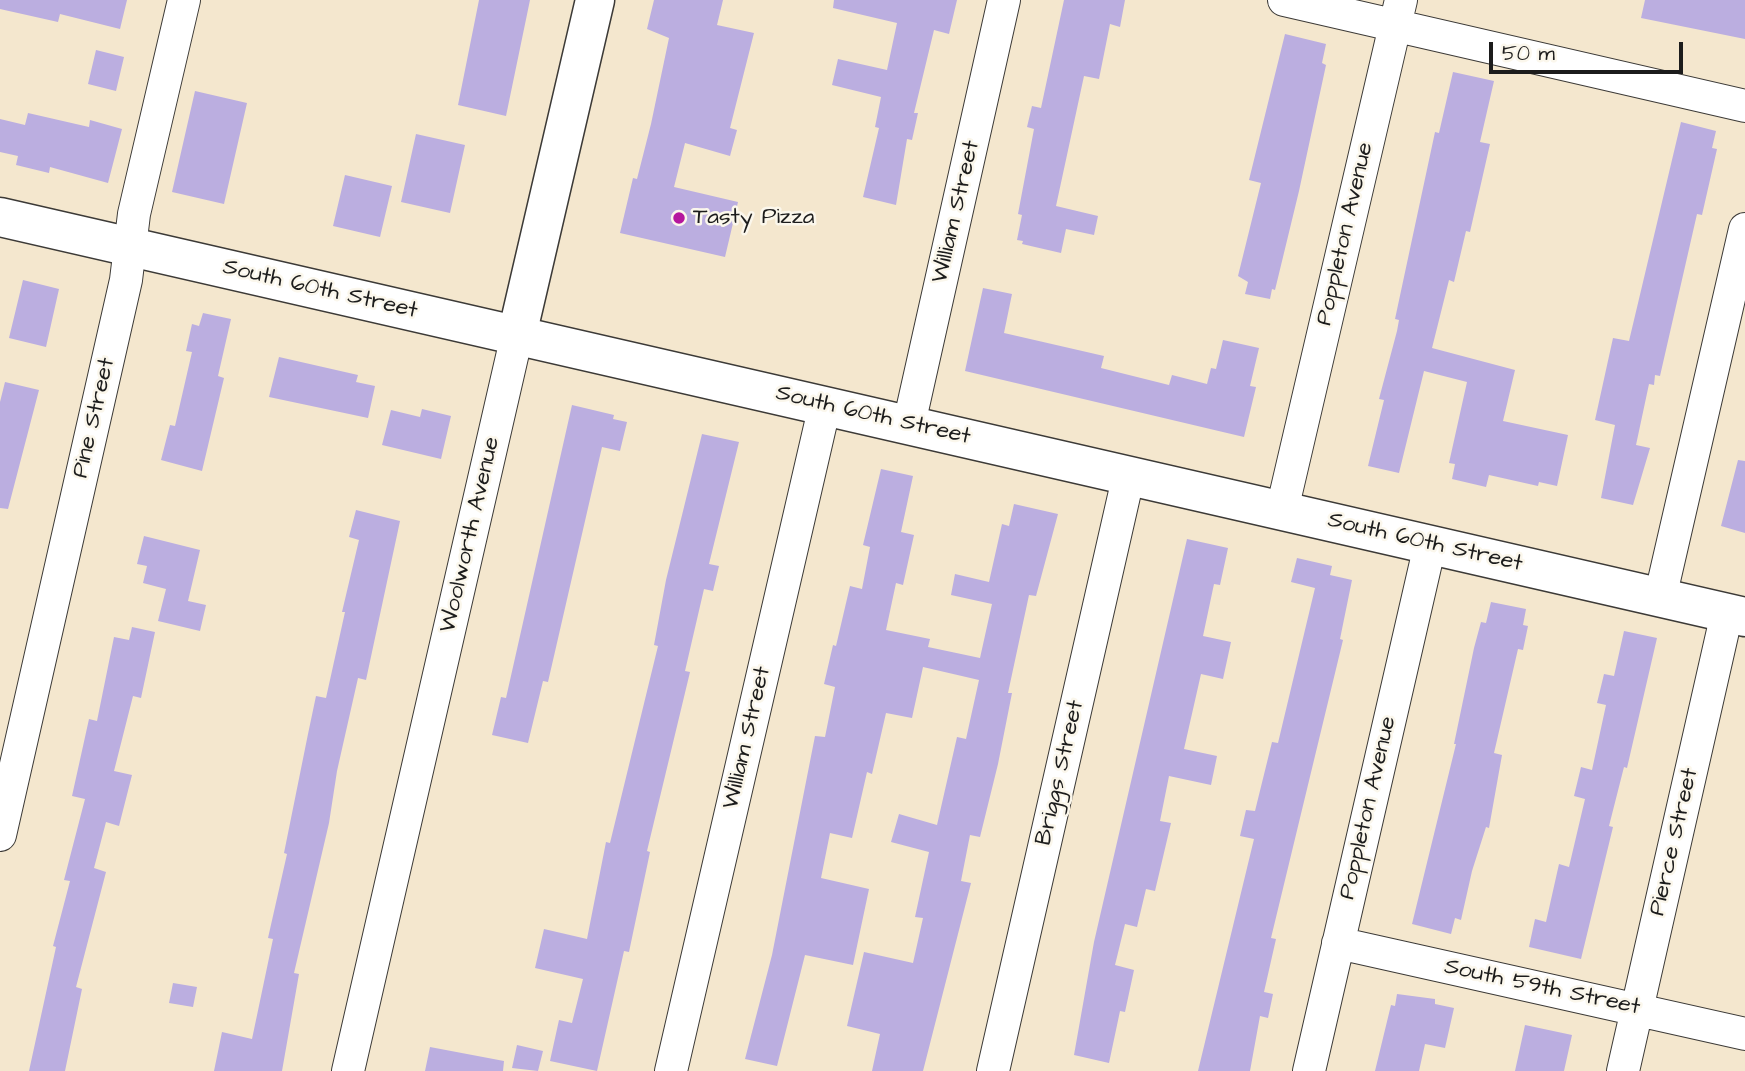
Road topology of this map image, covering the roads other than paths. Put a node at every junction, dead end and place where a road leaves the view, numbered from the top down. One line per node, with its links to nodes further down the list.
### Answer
1 (184, 0): 9 (street, Pine Street)
2 (595, 0): 10 (main road, Woolworth Avenue)
3 (1004, 0): 12 (street, William Street)
4 (1284, 0): 5 (street)
5 (1398, 13): 6 (street); 14 (street, Poppleton Avenue)
6 (1745, 106)
7 (0, 217): 9 (main road, South 60th Street)
8 (1745, 229): 16 (street)
9 (130, 246): 10 (main road, South 60th Street); 18 (street, Pine Street)
10 (516, 335): 11 (main road, South 60th Street); 22 (street, Woolworth Avenue)
11 (825, 405): 12 (main road, South 60th Street); 23 (street, William Street)
12 (909, 424): 13 (main road, South 60th Street)
13 (1129, 474): 14 (main road, South 60th Street); 24 (street, Briggs Street)
14 (1282, 510): 15 (main road, South 60th Street)
15 (1430, 545): 16 (main road, South 60th Street); 19 (street, Poppleton Avenue)
16 (1660, 598): 17 (main road, South 60th Street)
17 (1736, 615): 20 (street, Pierce Street)
18 (0, 835)
19 (1338, 943): 20 (street, South 59th Street); 25 (street, Poppleton Avenue)
20 (1637, 1009): 21 (street, South 59th Street); 26 (street, Pierce Street)
21 (1745, 1034)
22 (348, 1071)
23 (671, 1071)
24 (993, 1071)
25 (1309, 1071)
26 (1623, 1071)

